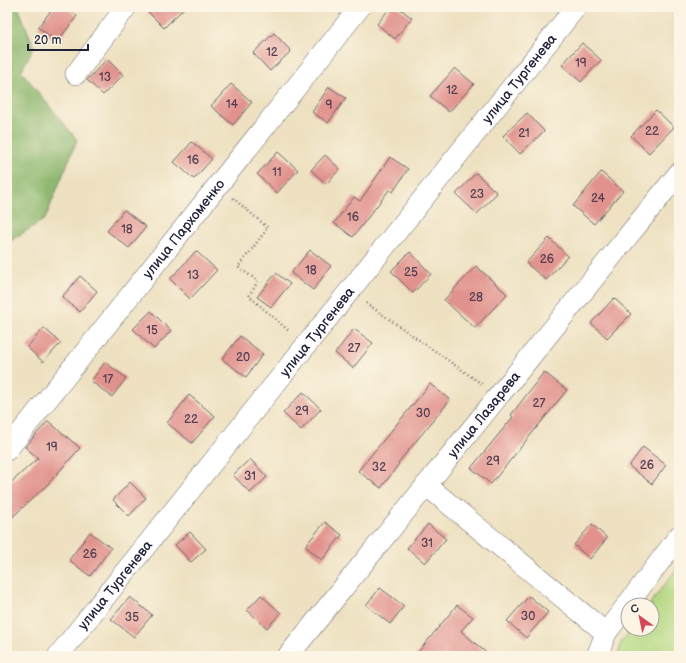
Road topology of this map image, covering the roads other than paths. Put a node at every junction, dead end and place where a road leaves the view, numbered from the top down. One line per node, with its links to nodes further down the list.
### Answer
1 (126, 7): 4 (street)
2 (360, 7): 6 (street, улица Пархоменко)
3 (576, 7): 10 (street, улица Тургенева)
4 (76, 74)
5 (679, 173): 7 (street, улица Лазарева)
6 (7, 450)
7 (426, 485): 9 (street); 11 (street, улица Лазарева)
8 (679, 536): 9 (street)
9 (606, 633): 12 (street)
10 (58, 656)
11 (288, 656)
12 (597, 656)

